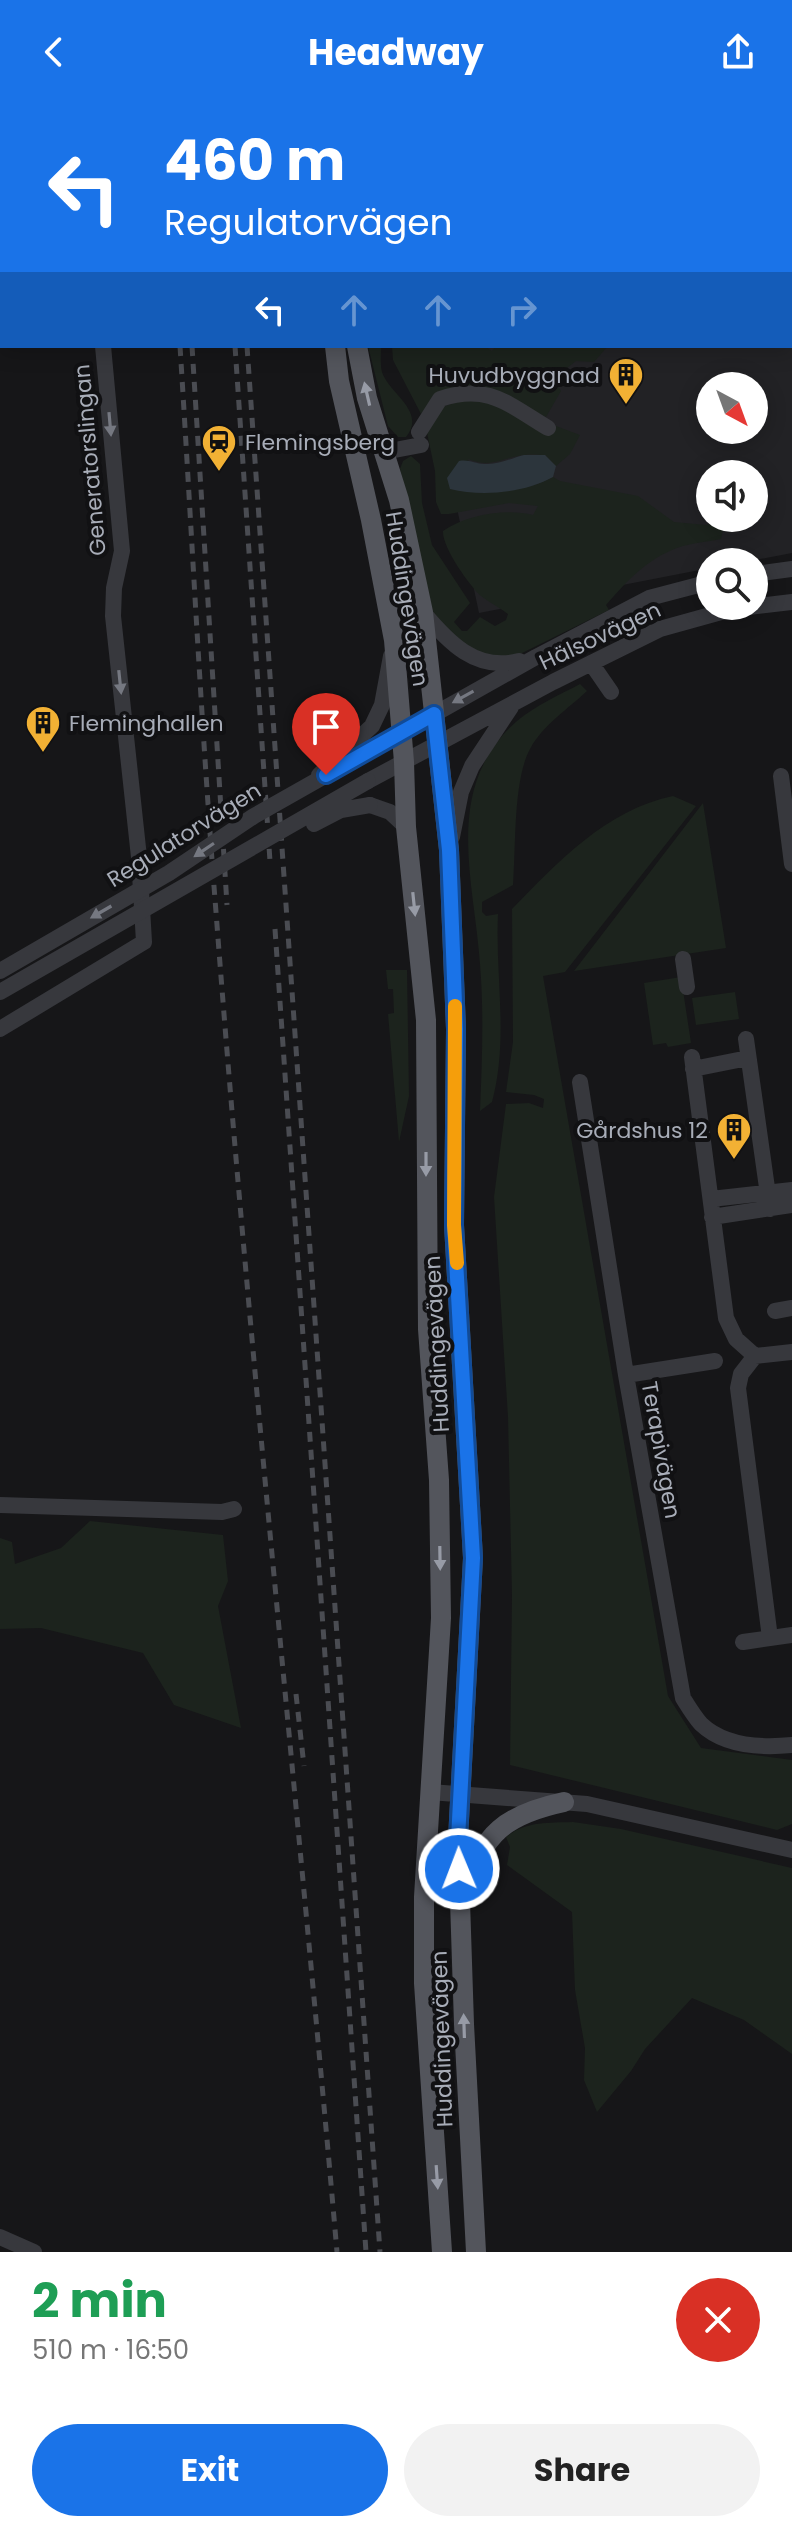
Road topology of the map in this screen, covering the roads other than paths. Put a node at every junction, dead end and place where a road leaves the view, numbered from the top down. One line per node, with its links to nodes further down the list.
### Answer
1 (103, 348): 30 (street, Generatorslingan, one-way to 30)
2 (335, 348): 11 (main road, Huddingevägen)
3 (357, 348): 5 (main road, Huddingevägen, one-way to 3)
4 (548, 428): 5 (street)
5 (384, 452): 10 (main road, Huddingevägen)
6 (792, 569): 7 (street)
7 (768, 572)
8 (696, 586): 12 (street, Hälsovägen)
9 (792, 602): 13 (street, Hälsovägen)
10 (423, 612): 12 (street); 16 (main road, Huddingevägen)
11 (394, 640): 17 (main road, Huddingevägen); 19 (street)
12 (536, 657): 16 (street, Hälsovägen, one-way to 16)
13 (591, 663): 14 (street); 15 (street, Hälsovägen)
14 (611, 692)
15 (514, 702): 18 (street, Hälsovägen); 23 (street)
16 (434, 714): 17 (street, Regulatorvägen); 18 (main road, Huddingevägen)
17 (402, 732): 19 (street, Regulatorvägen); 20 (main road, Huddingevägen)
18 (438, 743): 20 (street, Regulatorvägen); 23 (main road, Huddingevägen)
19 (366, 744): 27 (street, Regulatorvägen, one-way to 27, bridge)
20 (404, 762): 22 (main road, Huddingevägen); 25 (street, Regulatorvägen, bridge)
21 (781, 776): 24 (street)
22 (406, 827): 25 (street, bridge); 51 (main road, Huddingevägen, one-way to 51)
23 (449, 850): 52 (main road, Huddingevägen)
24 (792, 864)
25 (162, 900): 29 (street, Regulatorvägen, bridge)
26 (683, 959): 28 (street)
27 (0, 971)
28 (687, 987)
29 (0, 992)
30 (0, 1029)
31 (746, 1039): 32 (street)
32 (748, 1058): 35 (street); 36 (street)
33 (580, 1082): 44 (street, Terapivägen)
34 (792, 1190): 36 (street)
35 (711, 1199): 36 (street); 38 (street)
36 (769, 1200): 37 (street); 38 (street)
37 (792, 1205)
38 (712, 1217): 42 (street)
39 (792, 1308): 40 (street)
40 (775, 1311)
41 (792, 1352): 42 (street)
42 (755, 1356): 48 (street)
43 (715, 1361): 44 (street)
44 (626, 1375): 50 (street, Terapivägen)
45 (0, 1505): 46 (street)
46 (234, 1509)
47 (792, 1635): 48 (street)
48 (770, 1638): 49 (street)
49 (743, 1642)
50 (792, 1745)
51 (430, 1792): 52 (street); 58 (main road, Huddingevägen, one-way to 58)
52 (461, 1794): 53 (street); 55 (main road, Huddingevägen)
53 (564, 1802): 54 (street); 55 (main road)
54 (792, 1850)
55 (462, 1931): 59 (main road, Huddingevägen, one-way to 55)
56 (0, 2237): 57 (street)
57 (25, 2250)
58 (442, 2252)
59 (476, 2252)

